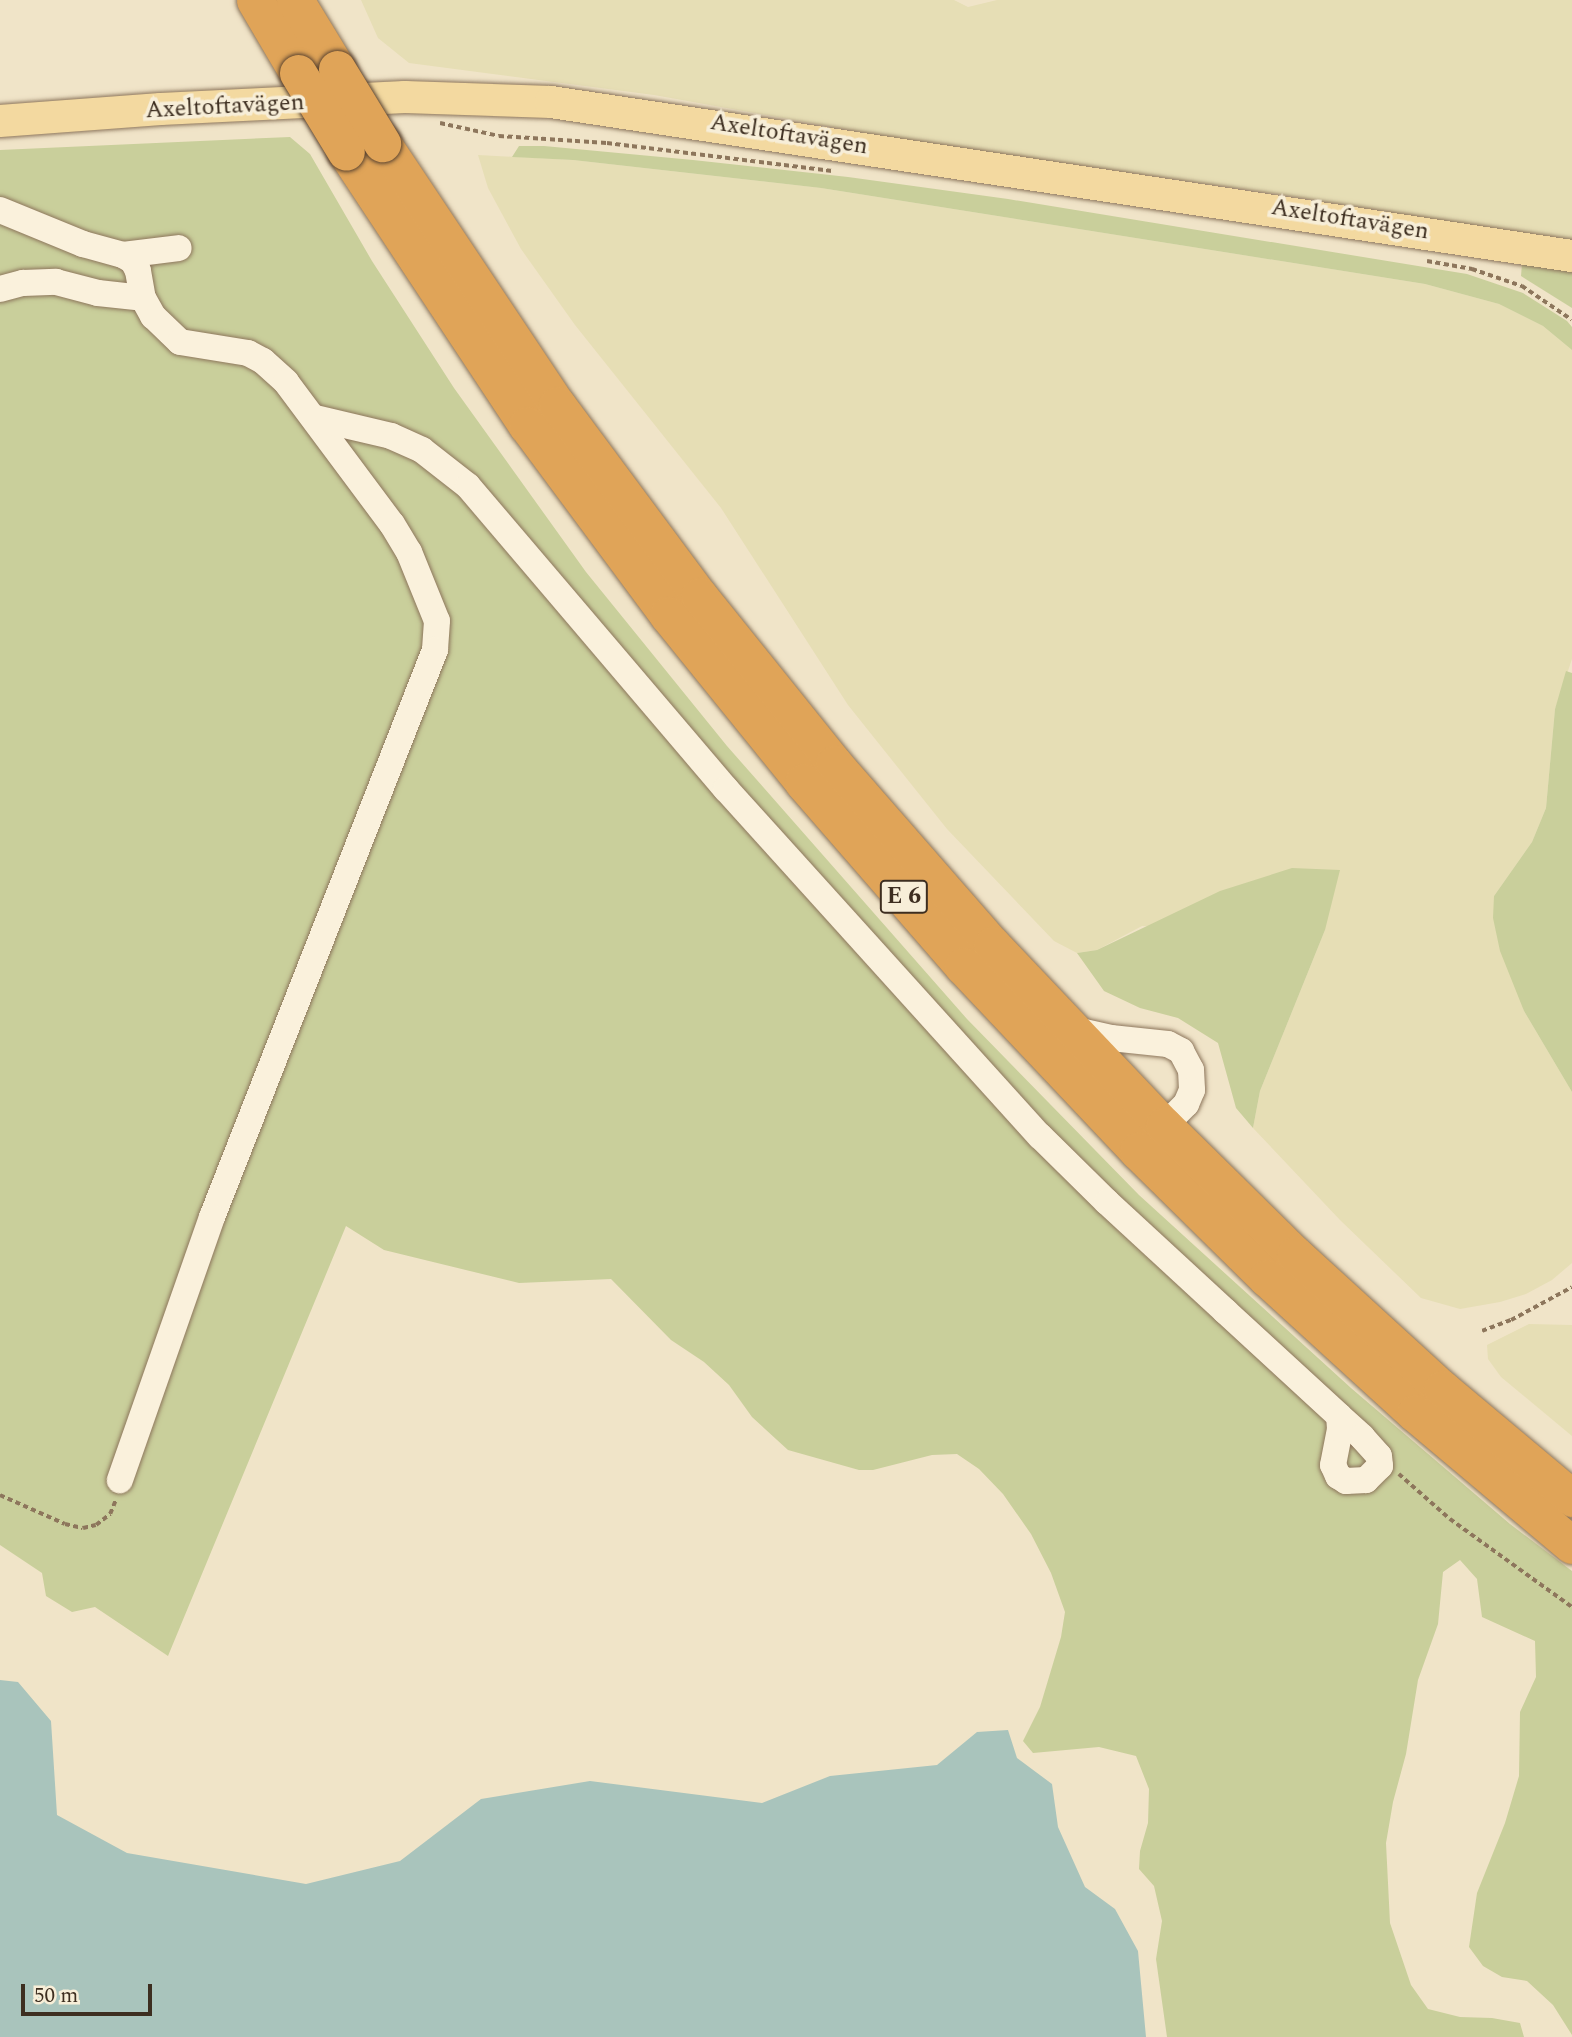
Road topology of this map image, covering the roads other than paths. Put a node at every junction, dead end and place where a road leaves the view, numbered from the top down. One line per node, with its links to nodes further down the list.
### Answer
1 (255, 0): 13 (highway, E 6, bridge)
2 (295, 0): 11 (highway, E 6, bridge)
3 (0, 121): 7 (main road, Axeltoftavägen)
4 (0, 210): 6 (lane)
5 (179, 248): 6 (lane)
6 (122, 255): 9 (lane)
7 (1572, 256)
8 (0, 289): 9 (lane)
9 (144, 298): 10 (lane)
10 (315, 418): 14 (lane); 15 (lane)
11 (1069, 1029): 12 (highway, E 6); 12 (lane)
12 (1164, 1126): 13 (lane); 16 (highway, E 6)
13 (1138, 1151): 17 (highway, E 6)
14 (1339, 1416): 14 (lane)
15 (120, 1480)
16 (1572, 1498)
17 (1572, 1545)

